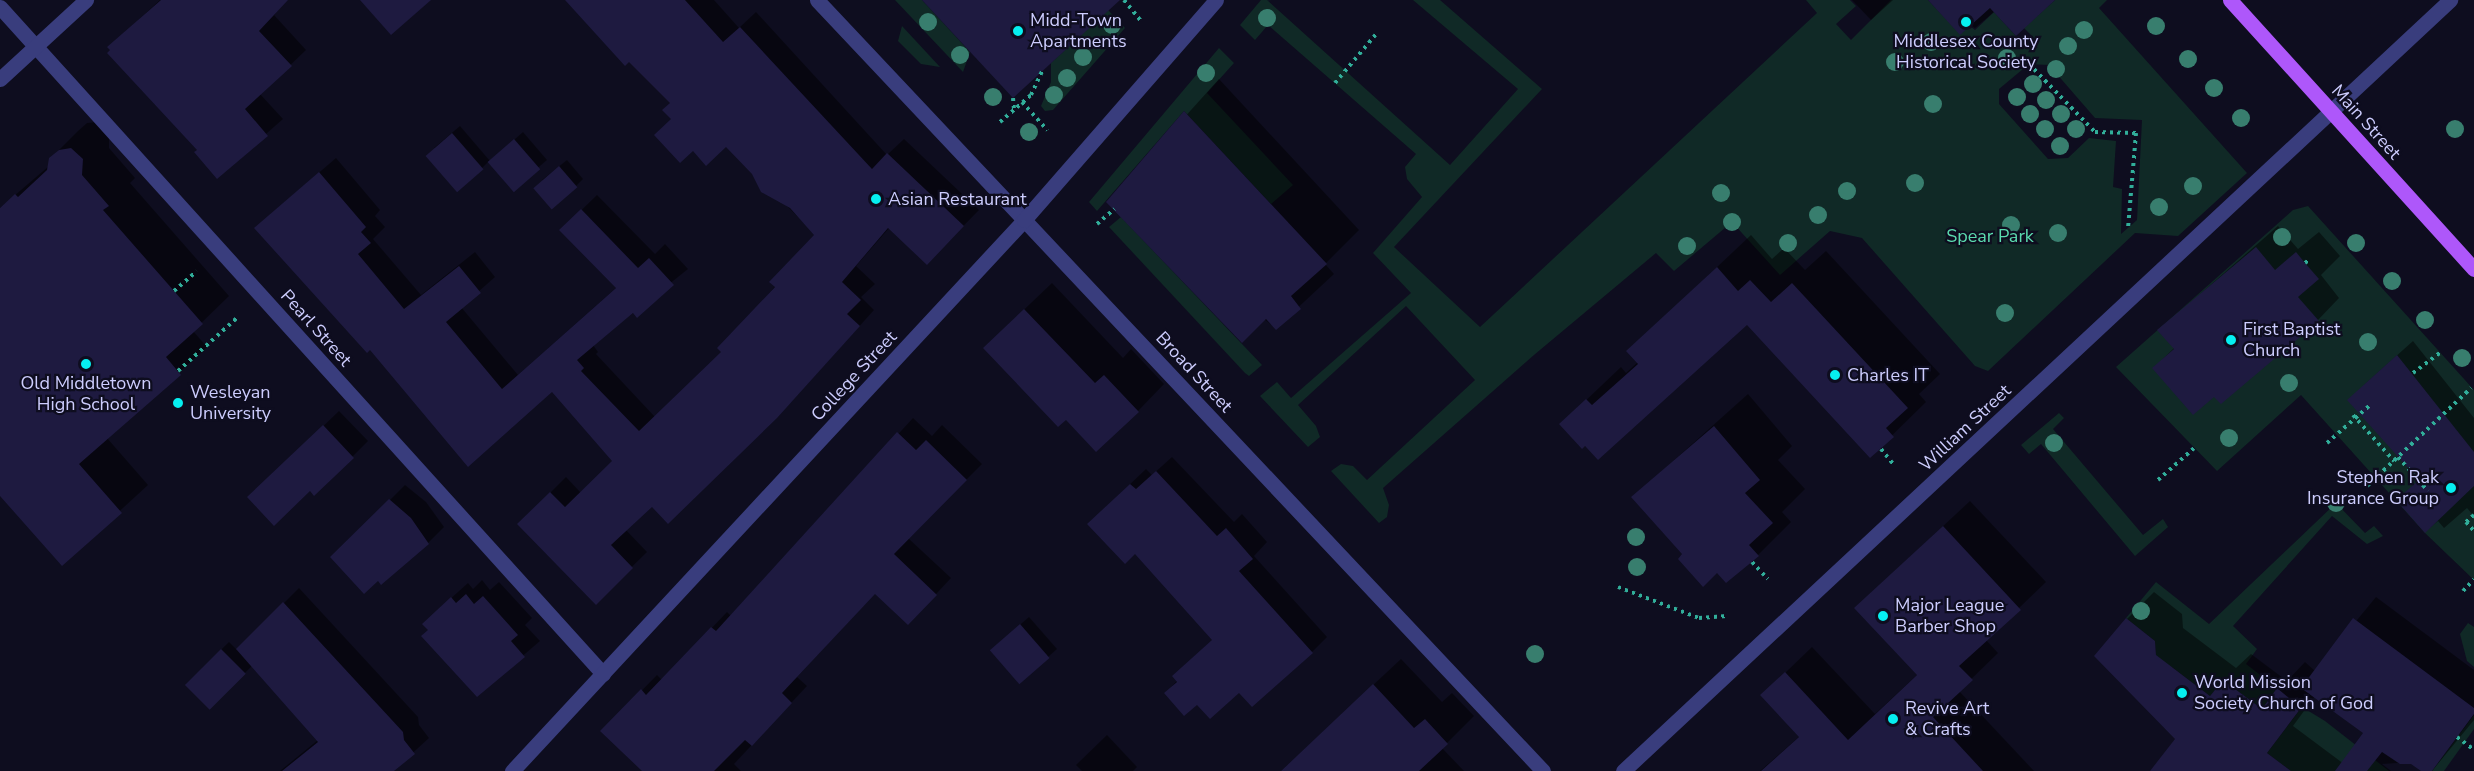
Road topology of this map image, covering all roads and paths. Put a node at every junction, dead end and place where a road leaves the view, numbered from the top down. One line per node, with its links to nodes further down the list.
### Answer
1 (86, 0): 10 (street)
2 (817, 0): 22 (street, Broad Street)
3 (1124, 0): 8 (path)
4 (1216, 0): 22 (street, College Street)
5 (2230, 0): 18 (main road, Main Street)
6 (2450, 0): 18 (street, William Street)
7 (0, 7): 10 (street, Pearl Street)
8 (1142, 22)
9 (1377, 33): 14 (path)
10 (36, 46): 13 (street); 53 (street, Pearl Street)
11 (2029, 64): 24 (path)
12 (1042, 71): 16 (path)
13 (0, 79)
14 (1335, 83)
15 (1012, 98): 17 (path)
16 (1022, 102): 17 (path); 20 (path)
17 (1014, 110): 19 (path)
18 (2332, 114): 27 (main road, Main Street); 58 (street, William Street)
19 (1000, 122)
20 (1047, 130)
21 (1113, 209): 23 (path)
22 (1024, 220): 53 (street, College Street); 57 (street, Broad Street)
23 (1097, 224)
24 (2128, 228)
25 (2310, 259): 26 (path)
26 (2306, 263)
27 (2474, 270)
28 (196, 271): 29 (path)
29 (174, 291)
30 (238, 317): 32 (path)
31 (2440, 353): 33 (path)
32 (178, 371)
33 (2413, 373)
34 (2471, 388): 40 (path)
35 (2369, 406): 36 (path)
36 (2354, 416): 37 (path); 40 (path)
37 (2327, 443)
38 (2194, 448): 42 (path)
39 (1881, 449): 41 (path)
40 (2396, 459): 43 (path); 44 (path)
41 (1894, 465)
42 (2158, 480)
43 (2367, 486)
44 (2428, 491)
45 (2474, 515): 46 (path)
46 (2474, 531)
47 (1752, 562): 48 (path)
48 (1768, 579)
49 (2474, 579): 51 (path)
50 (1618, 587): 52 (path)
51 (2463, 591)
52 (1727, 616)
53 (603, 674): 56 (street, College Street)
54 (2457, 737): 55 (path)
55 (2474, 750)
56 (512, 771)
57 (1543, 771)
58 (1623, 771)

